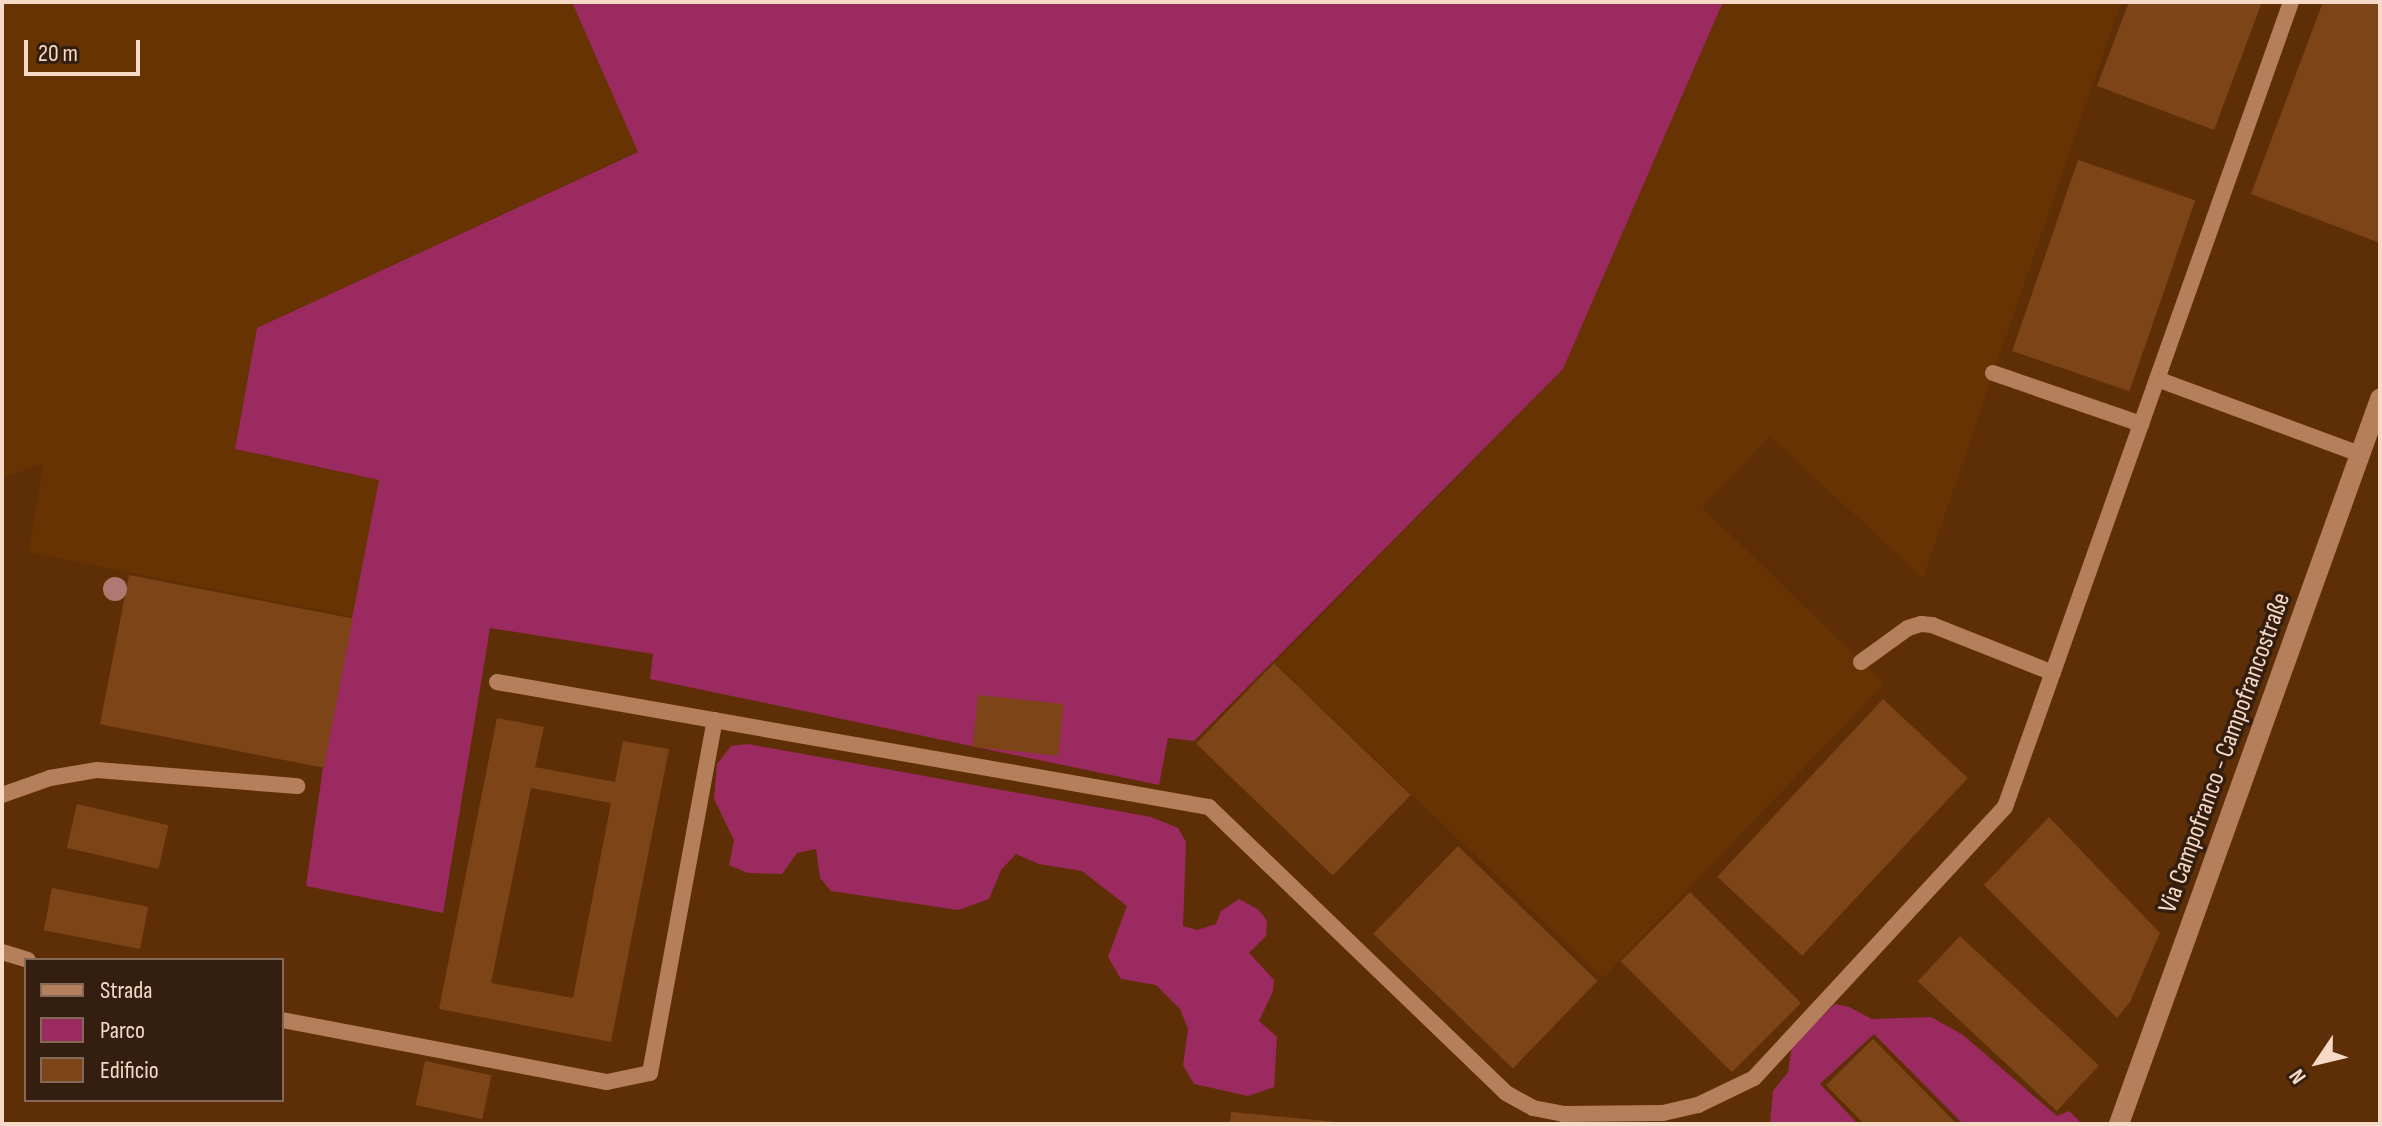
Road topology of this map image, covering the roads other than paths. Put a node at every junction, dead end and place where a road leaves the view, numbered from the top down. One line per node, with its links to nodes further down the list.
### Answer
1 (2291, 2): 3 (lane)
2 (1993, 373): 5 (lane)
3 (2157, 379): 5 (lane); 6 (lane)
4 (2380, 399): 6 (street, Via Campofranco - Campofrancostraße)
5 (2141, 424): 8 (lane)
6 (2360, 454): 16 (street, Via Campofranco - Campofrancostraße)
7 (1861, 662): 8 (lane)
8 (2053, 673): 10 (lane)
9 (497, 682): 10 (lane)
10 (715, 720): 15 (lane)
11 (297, 786): 12 (lane)
12 (2, 795)
13 (2, 952): 14 (lane)
14 (24, 959)
15 (284, 1020)
16 (2119, 1124)

